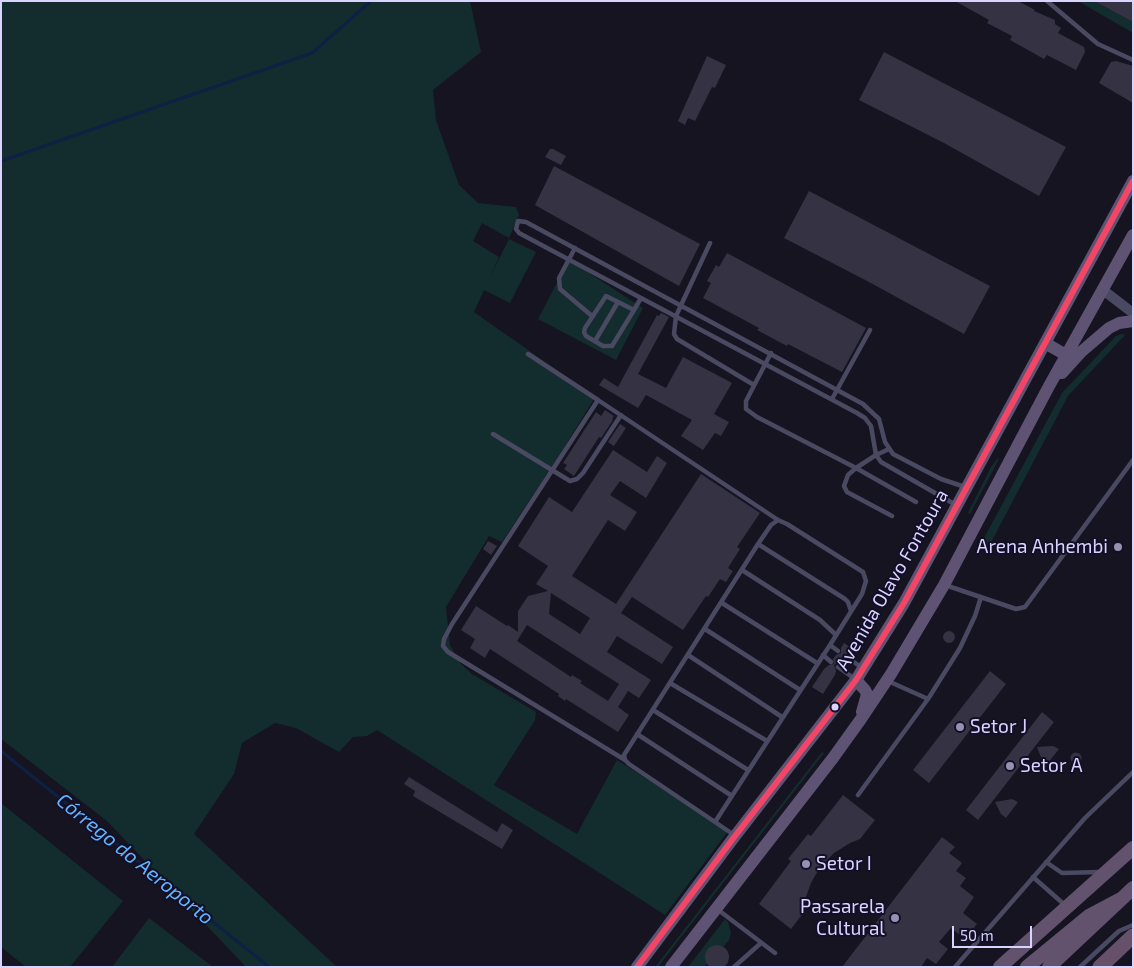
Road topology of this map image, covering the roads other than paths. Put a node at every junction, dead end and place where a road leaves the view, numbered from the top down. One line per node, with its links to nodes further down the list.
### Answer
1 (1047, 1): 2 (lane)
2 (1133, 60)
3 (1133, 181): 19 (main road, Avenida Olavo Fontoura)
4 (1132, 239): 8 (main road)
5 (710, 244): 11 (lane)
6 (575, 248): 7 (lane); 7 (lane); 11 (lane)
7 (568, 258): 9 (lane); 14 (lane)
8 (1103, 290): 13 (street); 22 (main road)
9 (641, 298): 12 (lane); 15 (lane)
10 (618, 302): 12 (lane); 14 (lane); 18 (lane)
11 (680, 305): 15 (lane); 20 (lane)
12 (634, 310): 18 (lane)
13 (1133, 313)
14 (592, 316): 18 (lane)
15 (676, 316): 23 (lane); 26 (lane)
16 (1133, 322): 27 (main road)
17 (870, 330): 28 (lane)
18 (595, 342)
19 (1045, 343): 22 (main road); 38 (main road, Avenida Olavo Fontoura)
20 (772, 353): 23 (lane); 24 (lane)
21 (528, 354): 30 (lane)
22 (1066, 355): 27 (main road)
23 (765, 364): 25 (lane); 26 (lane)
24 (806, 372): 25 (lane); 28 (lane)
25 (800, 383): 29 (lane)
26 (754, 386): 36 (lane)
27 (1048, 388): 45 (main road)
28 (838, 389): 29 (lane); 33 (lane)
29 (832, 399): 34 (lane)
30 (598, 400): 31 (lane); 37 (lane)
31 (621, 415): 37 (lane); 42 (lane)
32 (494, 434): 37 (lane)
33 (888, 449): 34 (lane); 38 (lane)
34 (876, 455): 36 (lane); 40 (lane)
35 (1133, 460): 46 (lane)
36 (856, 468): 39 (lane); 41 (lane)
37 (552, 471): 69 (lane)
38 (967, 488): 40 (main road, Avenida Olavo Fontoura)
39 (916, 502)
40 (958, 506): 59 (main road, Avenida Olavo Fontoura)
41 (892, 516)
42 (778, 520): 43 (lane); 48 (lane)
43 (758, 544): 44 (lane); 48 (lane)
44 (742, 570): 47 (lane); 50 (lane)
45 (944, 585): 46 (lane); 60 (main road)
46 (981, 597): 63 (lane)
47 (722, 603): 49 (lane); 57 (lane)
48 (851, 611): 50 (lane)
49 (705, 629): 53 (lane); 62 (lane)
50 (836, 635): 51 (lane)
51 (830, 646): 52 (lane); 54 (lane)
52 (838, 651)
53 (688, 655): 61 (lane); 65 (lane)
54 (822, 655): 56 (lane); 57 (lane)
55 (846, 656): 59 (lane)
56 (831, 662)
57 (818, 663): 62 (lane)
58 (838, 667): 59 (lane)
59 (859, 674): 66 (main road); 75 (main road, Avenida Olavo Fontoura)
60 (887, 680): 63 (lane); 66 (main road)
61 (670, 683): 64 (lane); 68 (lane)
62 (800, 690): 65 (lane)
63 (928, 699): 72 (lane)
64 (653, 710): 67 (lane); 70 (lane)
65 (782, 717): 68 (lane)
66 (861, 720): 83 (main road)
67 (638, 734): 69 (lane); 73 (lane)
68 (767, 741): 70 (lane)
69 (625, 760): 74 (lane)
70 (748, 770): 73 (lane)
71 (1133, 772): 77 (lane)
72 (858, 794)
73 (732, 796): 74 (lane)
74 (715, 822): 75 (lane)
75 (735, 836): 89 (main road, Avenida Olavo Fontoura)
76 (1133, 848): 78 (highway)
77 (1046, 862): 78 (lane); 79 (lane)
78 (1106, 872): 82 (highway)
79 (1033, 877): 82 (lane); 91 (lane)
80 (1133, 888): 81 (highway)
81 (1121, 899): 93 (highway); 94 (highway)
82 (1067, 906): 92 (highway)
83 (716, 909): 86 (lane); 88 (main road)
84 (1133, 925): 95 (lane)
85 (1133, 936): 96 (highway)
86 (761, 943): 87 (lane); 90 (lane)
87 (775, 953)
88 (676, 965)
89 (637, 967)
90 (734, 967)
91 (955, 967)
92 (1000, 967)
93 (1027, 967)
94 (1049, 967)
95 (1080, 967)
96 (1100, 967)

